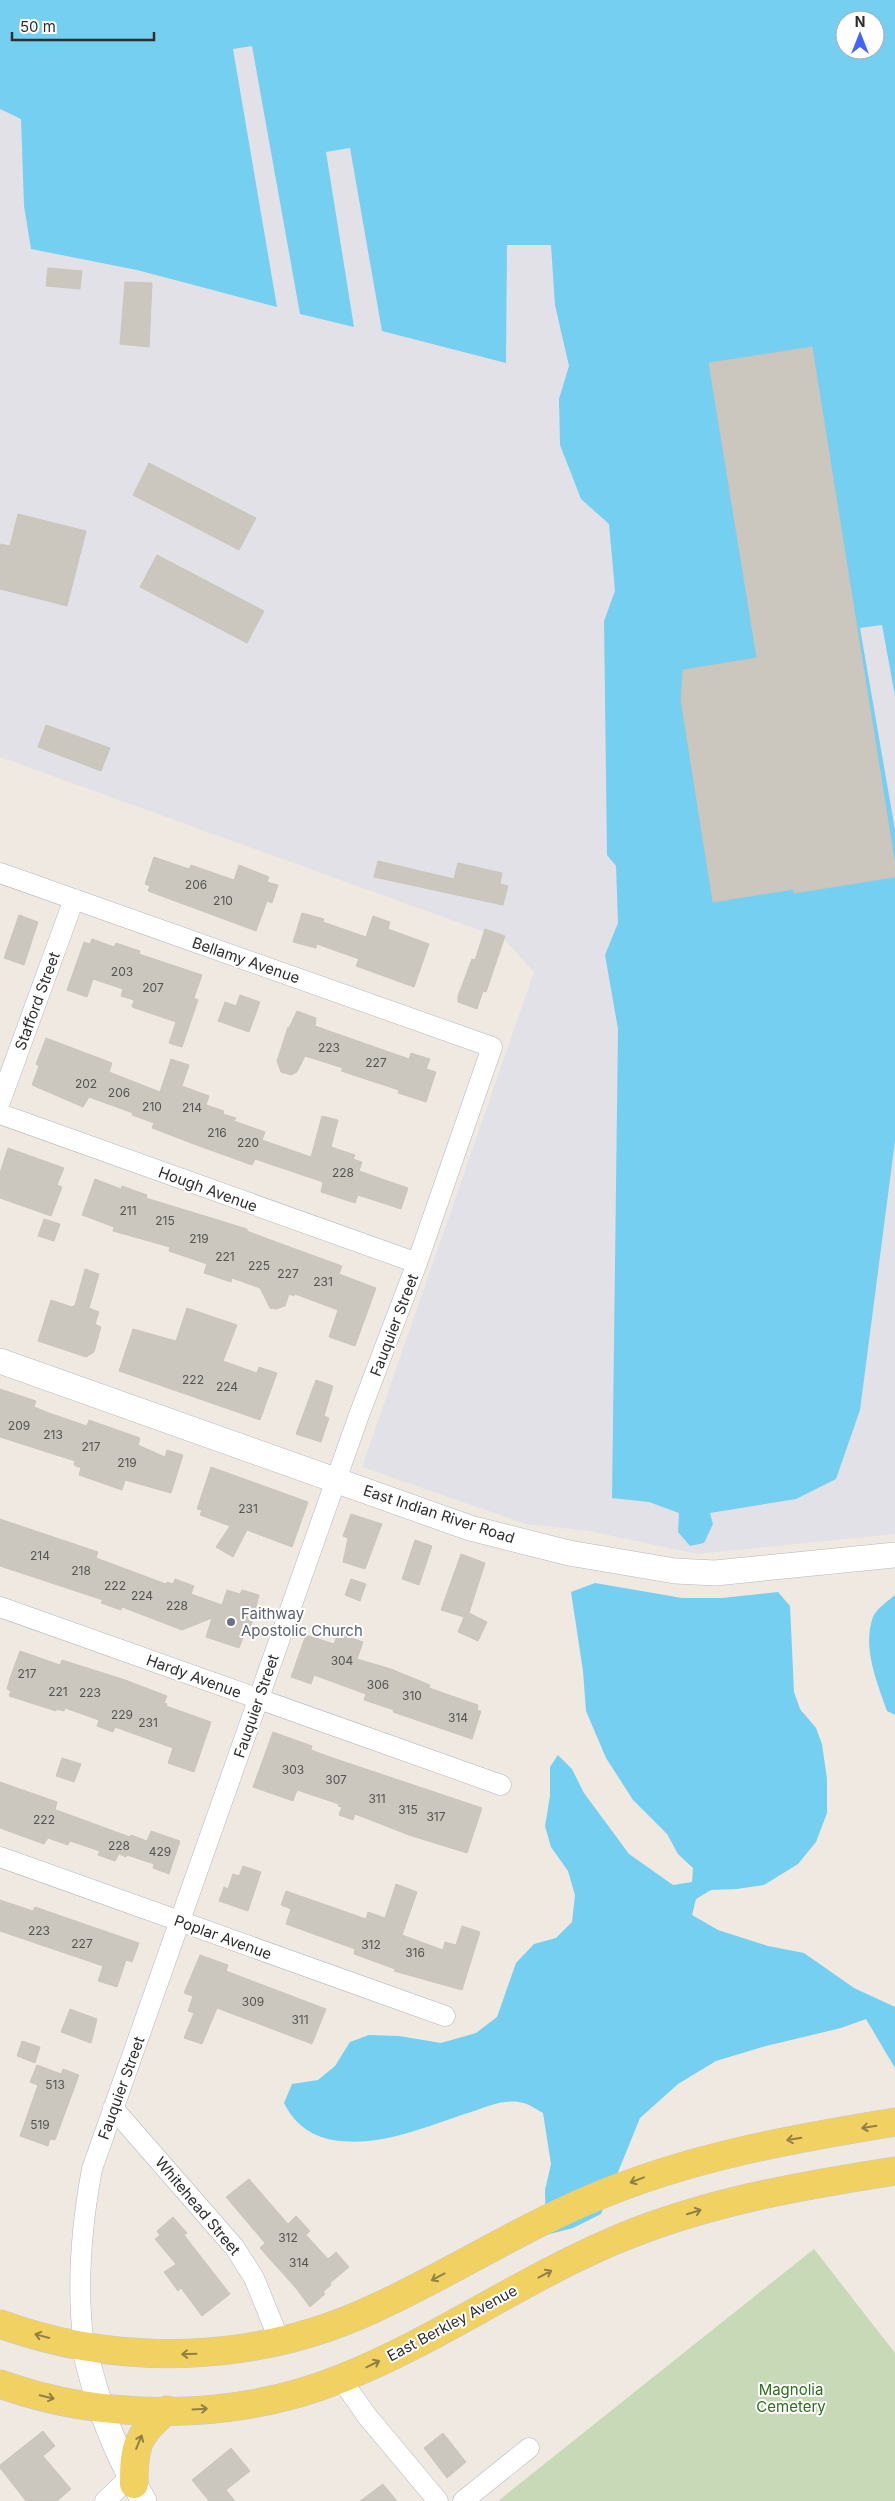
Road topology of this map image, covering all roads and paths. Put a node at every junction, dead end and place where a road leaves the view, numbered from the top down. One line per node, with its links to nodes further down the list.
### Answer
1 (0, 873): 2 (street, Bellamy Avenue)
2 (74, 899): 3 (street, Bellamy Avenue); 4 (street, Stafford Street)
3 (492, 1047): 6 (street, Fauquier Street)
4 (0, 1102)
5 (0, 1114): 6 (street, Hough Avenue)
6 (417, 1264): 8 (street, Fauquier Street)
7 (0, 1361): 8 (street, East Indian River Road)
8 (336, 1481): 9 (street, East Indian River Road); 11 (street, Fauquier Street)
9 (895, 1555)
10 (0, 1607): 11 (street, Hardy Avenue)
11 (258, 1699): 12 (street, Hardy Avenue); 14 (street, Fauquier Street)
12 (501, 1785)
13 (0, 1857): 14 (street, Poplar Avenue)
14 (180, 1922): 15 (street, Poplar Avenue); 16 (street, Fauquier Street)
15 (445, 2016)
16 (113, 2108): 20 (street, Whitehead Street); 21 (street, Fauquier Street)
17 (895, 2122): 20 (main road, one-way to 20)
18 (895, 2171): 22 (main road, East Berkley Avenue, one-way to 18)
19 (0, 2324): 21 (main road, one-way to 19)
20 (280, 2342): 21 (main road, one-way to 21)
21 (84, 2346): 24 (street)
22 (342, 2378): 25 (main road, East Berkley Avenue, one-way to 22); 29 (street)
23 (0, 2384): 24 (main road, East Berkley Avenue, one-way to 24)
24 (99, 2407): 25 (main road, East Berkley Avenue); 27 (street)
25 (167, 2410): 27 (main road, one-way to 25)
26 (529, 2448): 30 (street)
27 (136, 2487): 28 (street)
28 (105, 2501)
29 (438, 2501)
30 (464, 2501)

